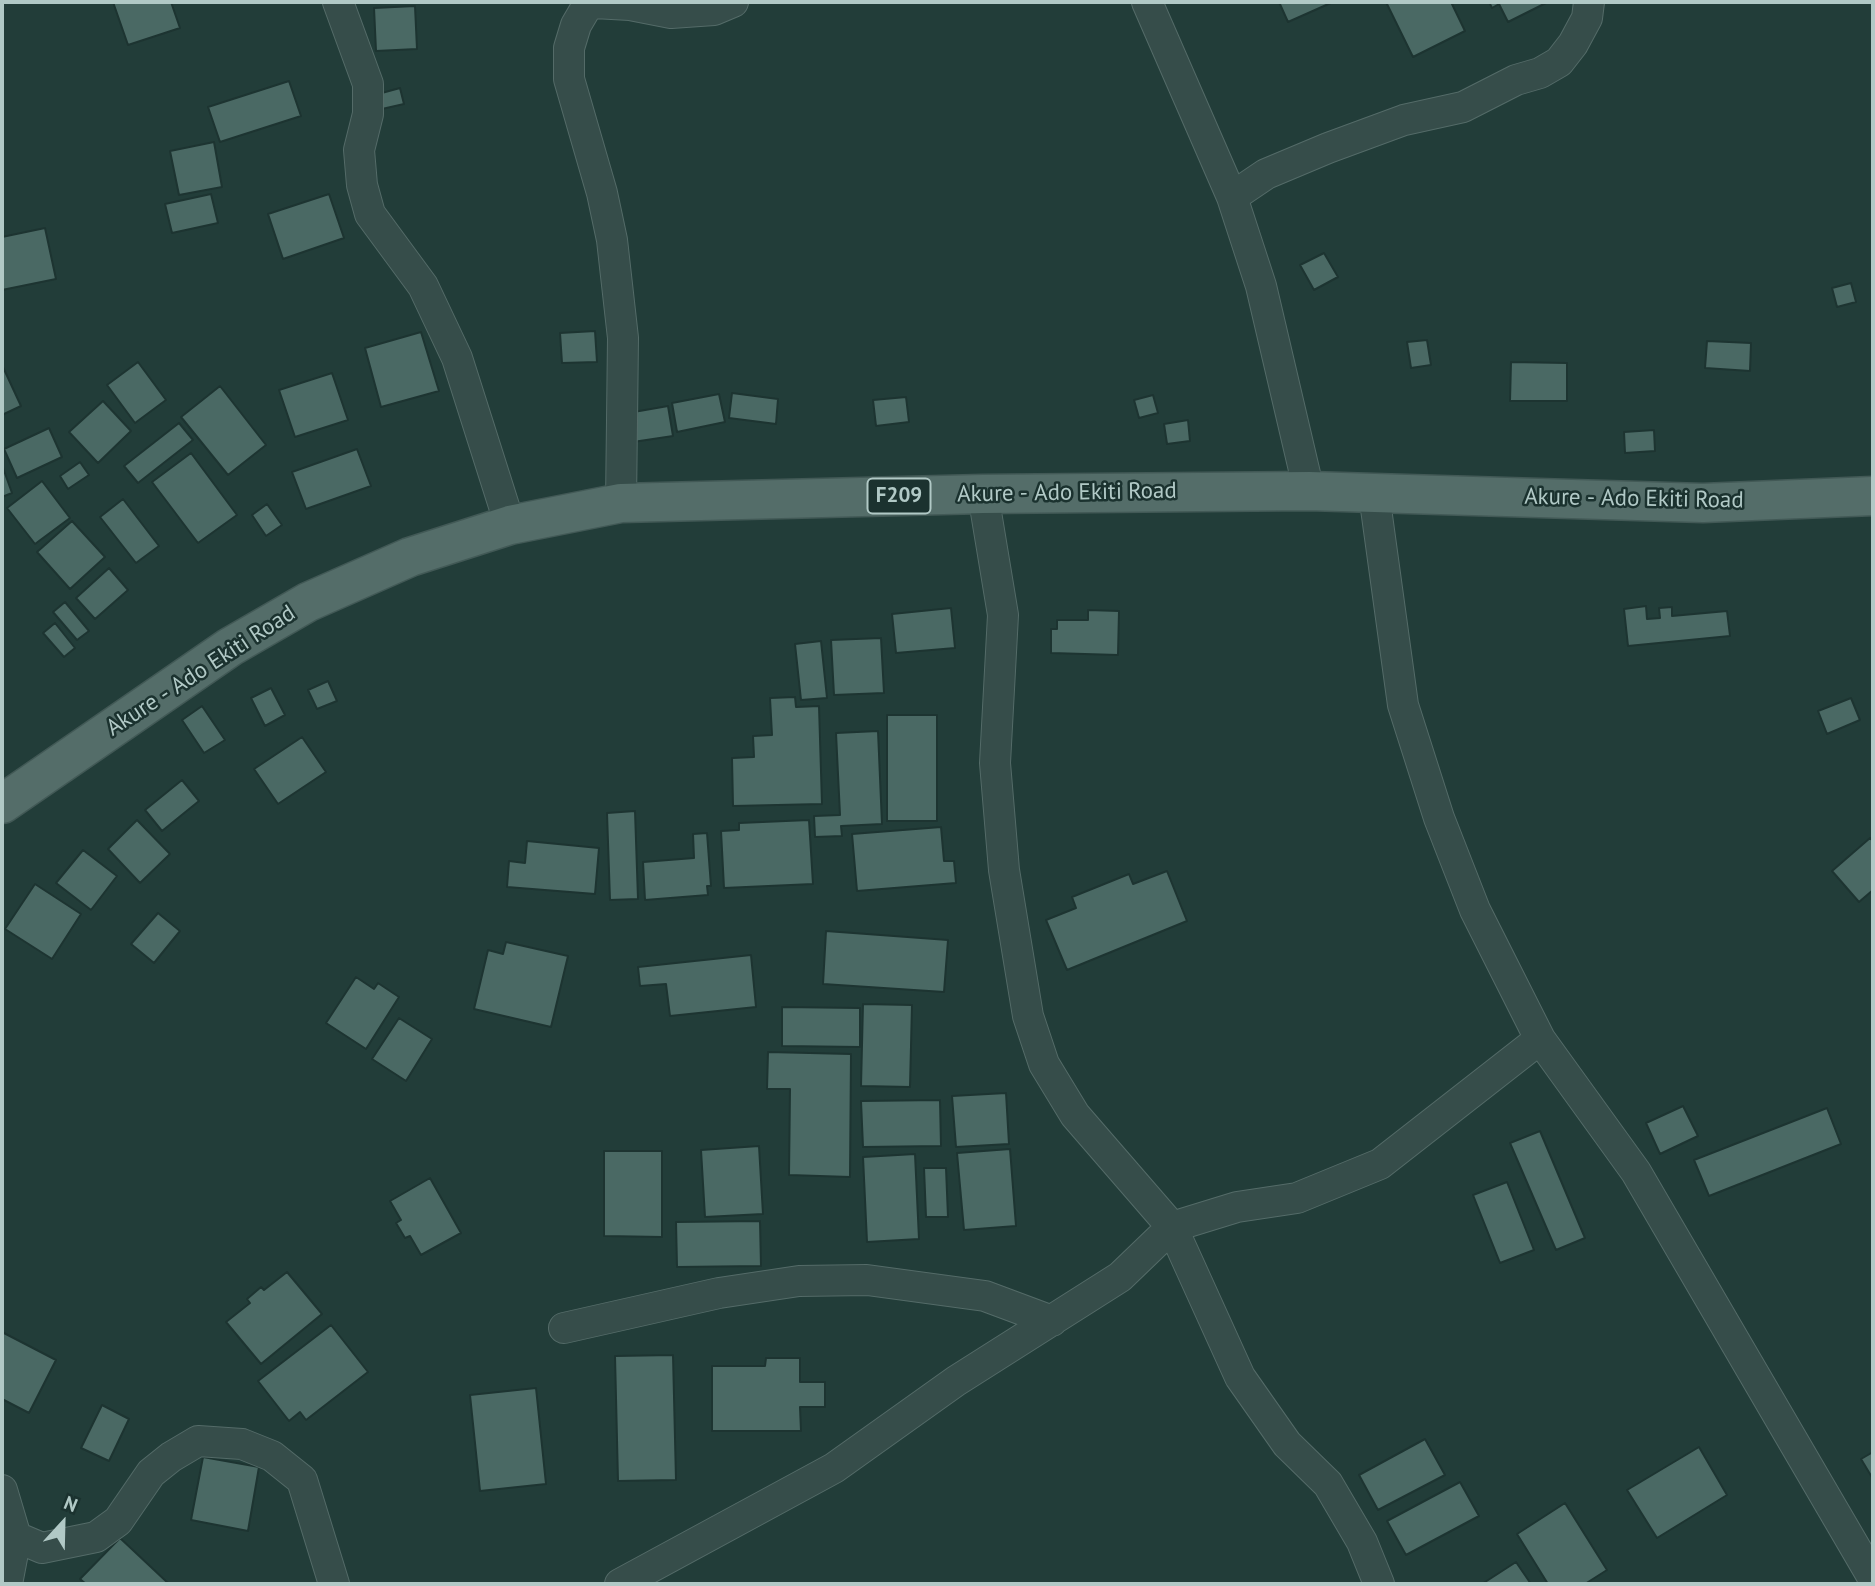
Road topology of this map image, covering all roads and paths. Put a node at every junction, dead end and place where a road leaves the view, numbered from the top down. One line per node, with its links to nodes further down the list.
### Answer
1 (338, 2): 11 (street)
2 (733, 2): 10 (street)
3 (1147, 2): 5 (street)
4 (1589, 2): 5 (street)
5 (1232, 197): 6 (street)
6 (1309, 491): 7 (main road, Akure - Ado Ekiti Road / F209); 8 (main road, Akure - Ado Ekiti Road / F209)
7 (983, 494): 10 (main road, Akure - Ado Ekiti Road / F209); 14 (street)
8 (1374, 494): 9 (main road, Akure - Ado Ekiti Road / F209); 13 (street)
9 (1873, 496)
10 (621, 503): 11 (main road, Akure - Ado Ekiti Road / F209)
11 (510, 525): 12 (main road, Akure - Ado Ekiti Road / F209)
12 (2, 804)
13 (1540, 1039): 14 (street); 19 (street)
14 (1172, 1227): 15 (street); 23 (street)
15 (1052, 1321): 16 (street); 22 (street)
16 (564, 1328)
17 (2, 1490): 18 (street)
18 (16, 1537): 20 (street); 21 (street)
19 (1873, 1578)
20 (7, 1584)
21 (334, 1584)
22 (620, 1584)
23 (1379, 1584)

